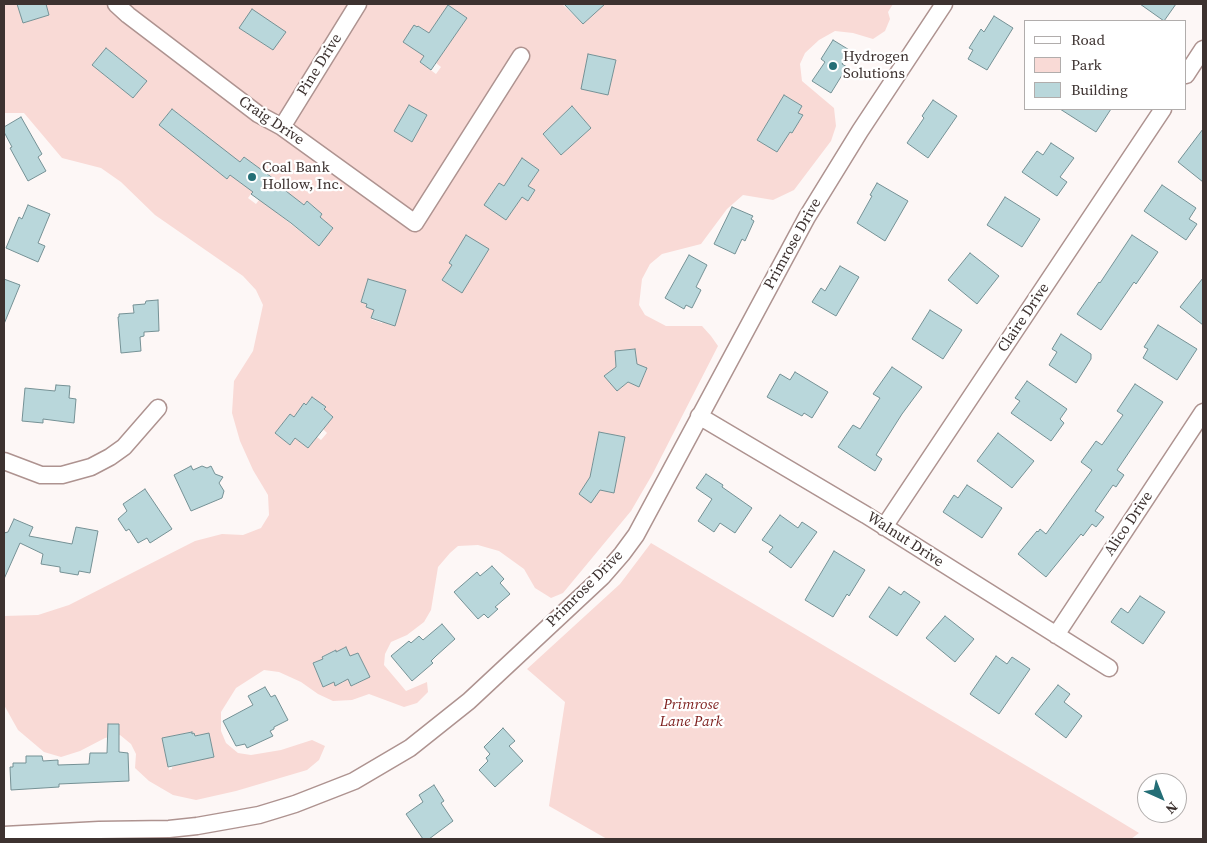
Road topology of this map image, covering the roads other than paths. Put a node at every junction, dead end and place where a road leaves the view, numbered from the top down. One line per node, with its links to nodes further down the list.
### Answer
1 (116, 4): 8 (street, Craig Drive)
2 (358, 4): 8 (street, Pine Drive)
3 (944, 4): 11 (street, Primrose Drive)
4 (1203, 49): 6 (street)
5 (521, 56): 8 (street, Craig Drive)
6 (1187, 73)
7 (1162, 110): 13 (street, Claire Drive)
8 (282, 126)
9 (158, 408): 12 (street)
10 (1203, 412): 14 (street, Alico Drive)
11 (699, 416): 13 (street, Walnut Drive); 16 (street, Primrose Drive)
12 (4, 461)
13 (884, 527): 14 (street, Walnut Drive)
14 (1056, 635): 15 (street, Walnut Drive)
15 (1109, 668)
16 (4, 836)

